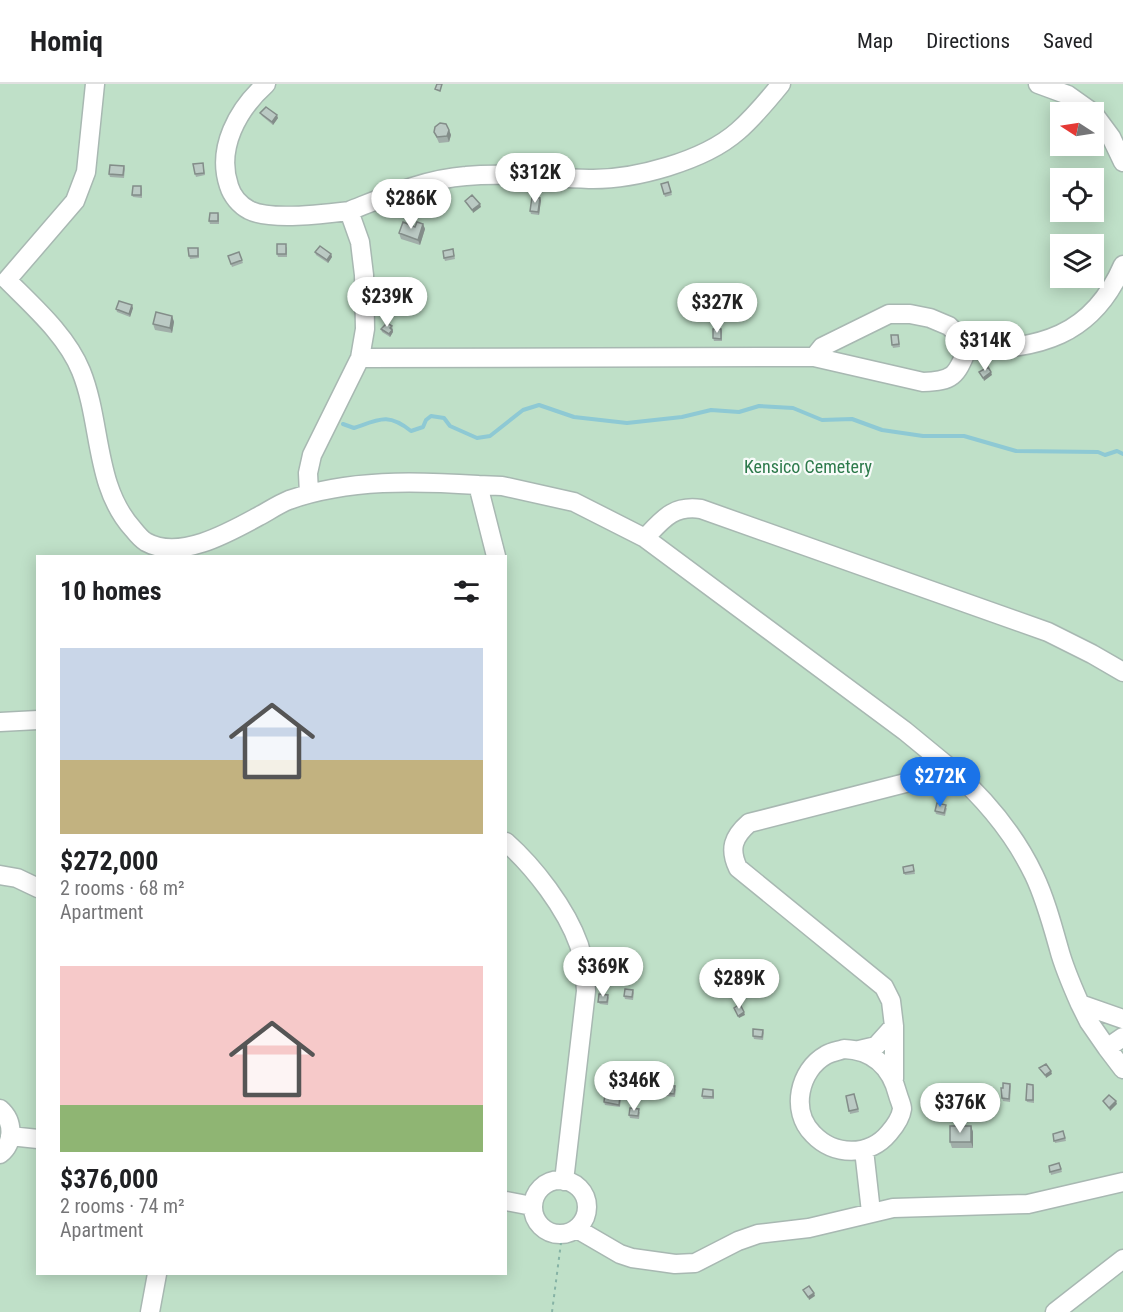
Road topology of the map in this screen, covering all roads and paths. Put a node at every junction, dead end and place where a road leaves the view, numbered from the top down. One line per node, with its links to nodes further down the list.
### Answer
1 (95, 84): 11 (lane)
2 (266, 84): 9 (lane)
3 (782, 84): 9 (lane)
4 (1038, 84): 5 (lane)
5 (1078, 102)
6 (1104, 122): 7 (lane)
7 (1117, 133): 8 (lane)
8 (1123, 162)
9 (349, 211): 14 (lane)
10 (1123, 265): 12 (lane)
11 (2, 280): 16 (lane)
12 (967, 350): 13 (lane); 13 (lane)
13 (814, 357): 14 (lane)
14 (360, 358): 16 (lane)
15 (478, 485): 16 (lane); 17 (lane); 18 (lane)
16 (309, 494)
17 (645, 538): 19 (lane); 22 (lane)
18 (496, 555)
19 (1123, 672)
20 (36, 720): 21 (lane)
21 (0, 722)
22 (950, 768): 26 (lane); 28 (lane)
23 (507, 843): 39 (lane)
24 (0, 875): 25 (lane)
25 (36, 887)
26 (1080, 1004): 27 (lane); 30 (lane)
27 (1123, 1019)
28 (894, 1026): 31 (lane); 33 (lane)
29 (1123, 1037): 30 (lane)
30 (1107, 1048): 32 (lane)
31 (859, 1050): 33 (lane); 37 (lane)
32 (1123, 1070)
33 (894, 1079): 37 (lane)
34 (0, 1109): 35 (lane)
35 (10, 1136): 36 (lane); 38 (lane)
36 (36, 1139)
37 (864, 1150): 43 (lane)
38 (0, 1154)
39 (564, 1181): 42 (lane); 44 (lane)
40 (1123, 1182): 43 (lane)
41 (507, 1201): 42 (lane)
42 (532, 1206): 44 (lane)
43 (871, 1212): 44 (lane)
44 (569, 1232): 48 (path)
45 (1123, 1259): 49 (lane)
46 (157, 1275): 47 (lane)
47 (150, 1312)
48 (552, 1312)
49 (1055, 1312)

